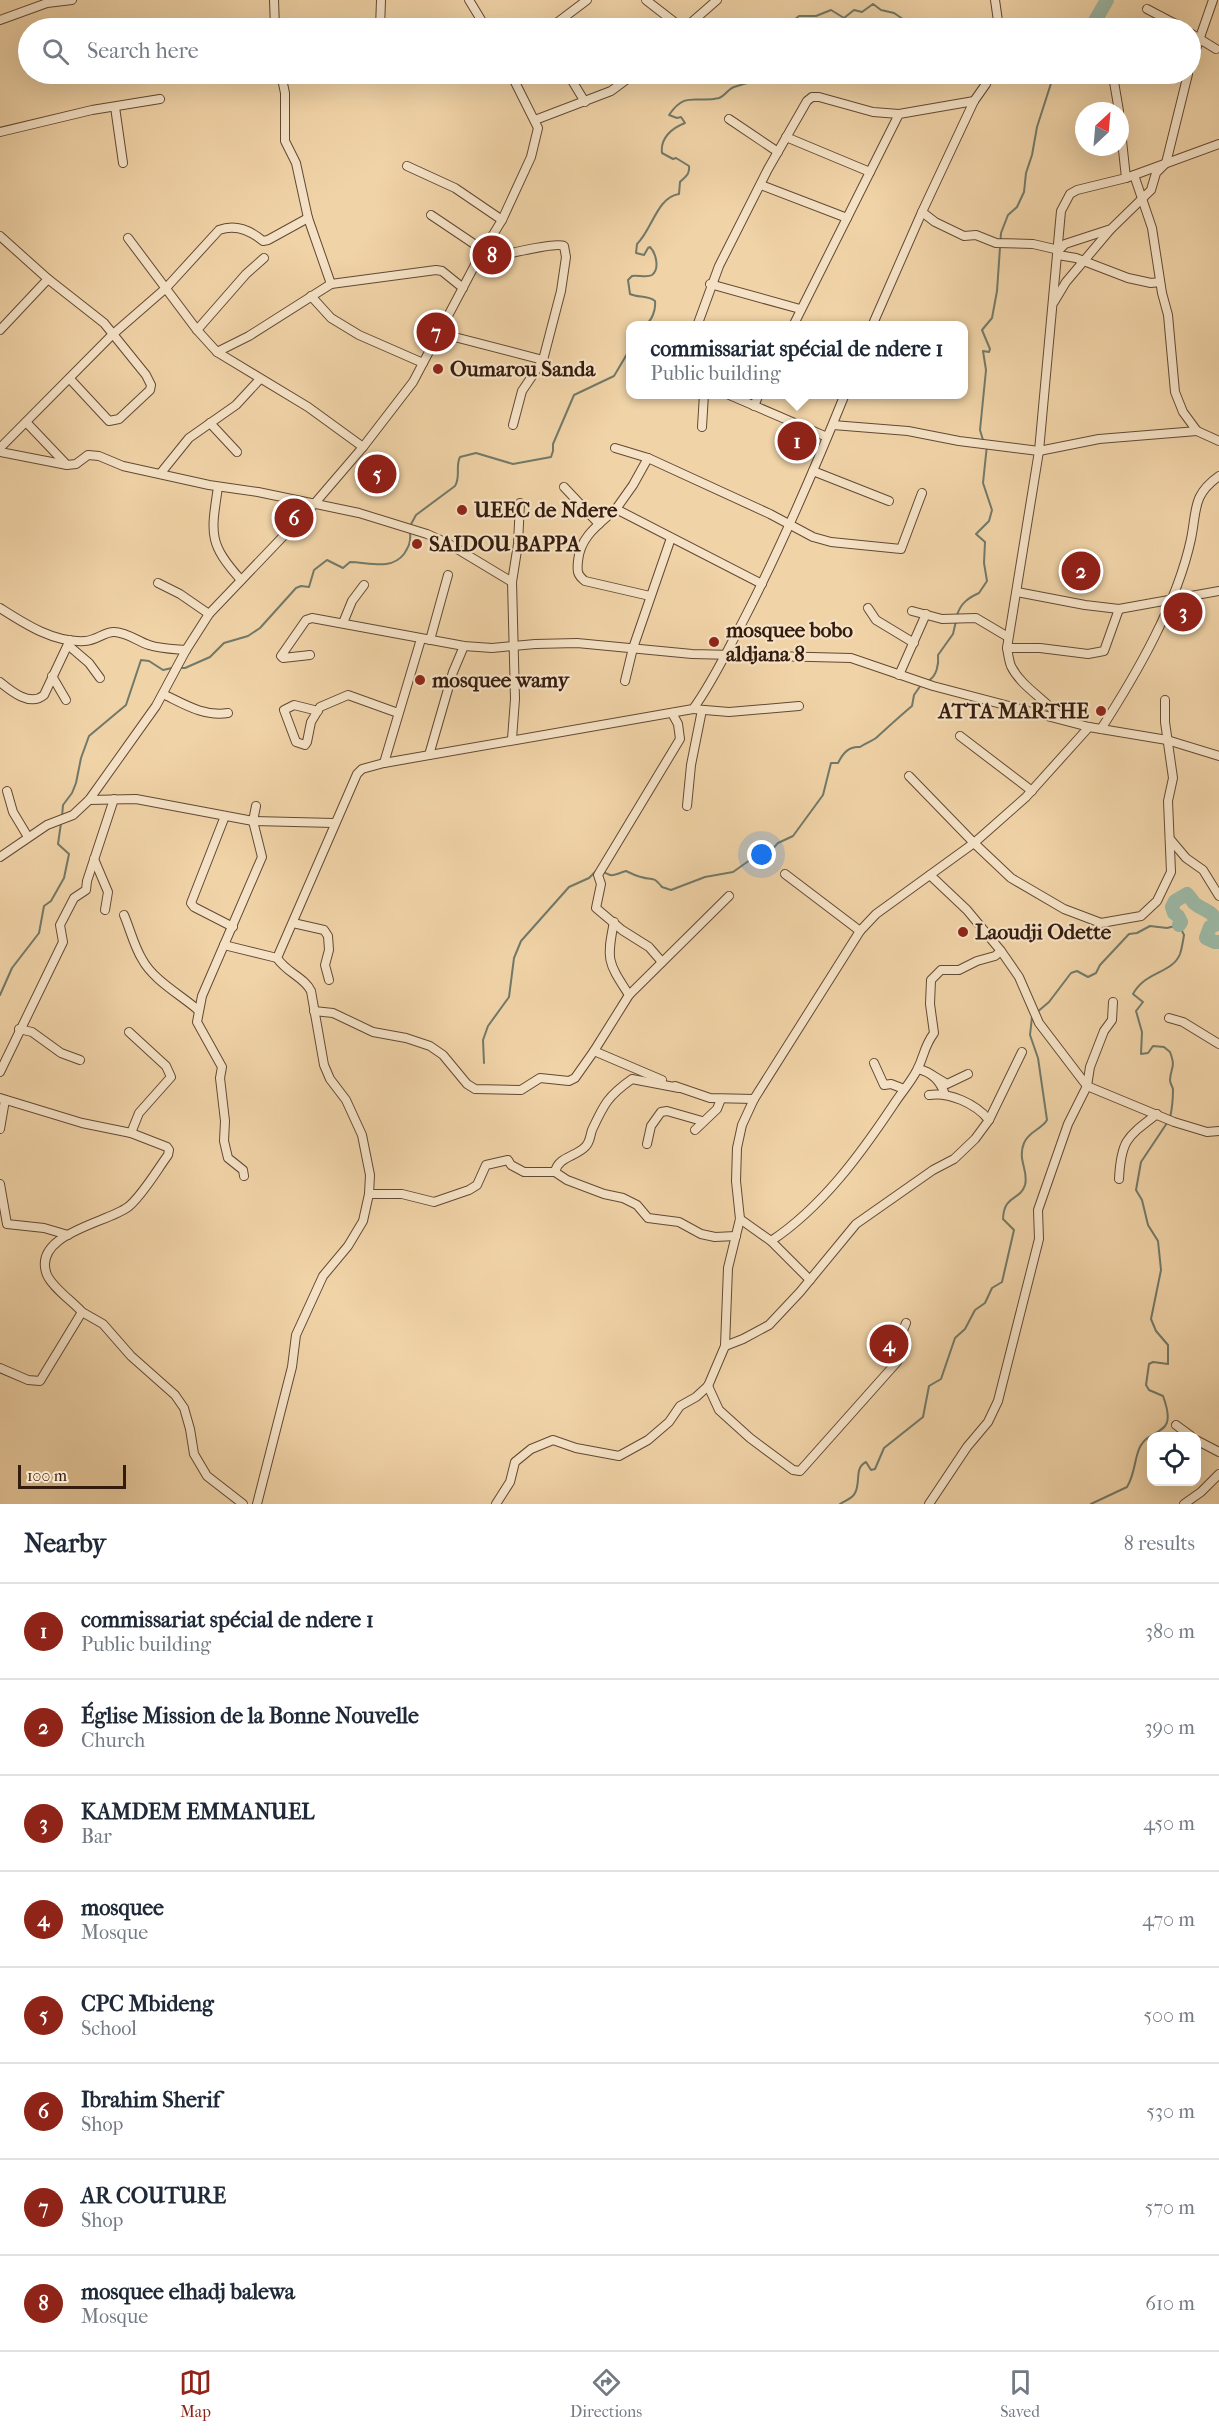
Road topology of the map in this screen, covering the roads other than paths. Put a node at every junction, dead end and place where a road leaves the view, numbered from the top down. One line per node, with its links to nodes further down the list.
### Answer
1 (70, 0): 19 (street)
2 (274, 0): 11 (street)
3 (381, 0): 12 (street)
4 (469, 0): 13 (street)
5 (587, 0): 14 (street)
6 (646, 0): 15 (street)
7 (717, 0): 16 (street)
8 (995, 0): 17 (street)
9 (1213, 0): 20 (street)
10 (1147, 9): 18 (street)
11 (275, 18)
12 (380, 18)
13 (480, 18)
14 (563, 18)
15 (670, 18)
16 (695, 18)
17 (998, 18)
18 (1164, 18)
19 (0, 20)
20 (1201, 39): 21 (street)
21 (1216, 49)
22 (283, 84): 51 (street)
23 (516, 84): 36 (street)
24 (574, 84): 31 (street)
25 (621, 84): 31 (street)
26 (986, 84): 30 (street)
27 (1114, 84): 32 (street)
28 (1186, 84): 43 (street)
29 (160, 99): 33 (street)
30 (974, 101): 34 (street); 49 (street)
31 (585, 102): 36 (street)
32 (1117, 102)
33 (114, 107): 37 (street); 42 (street)
34 (899, 114): 38 (street); 45 (street)
35 (729, 119): 40 (street)
36 (535, 120): 53 (street)
37 (0, 132)
38 (786, 137): 40 (street); 45 (street)
39 (1219, 144): 43 (street)
40 (778, 152): 47 (street)
41 (1126, 156): 46 (street)
42 (123, 163)
43 (1166, 163): 46 (street); 48 (street)
44 (407, 166): 53 (street)
45 (870, 172): 52 (street)
46 (1130, 177): 48 (street); 58 (street)
47 (761, 184): 52 (street); 65 (street)
48 (1142, 201): 54 (street); 63 (street)
49 (922, 212): 58 (street); 73 (street)
50 (431, 215): 57 (street)
51 (308, 218): 64 (street); 66 (street)
52 (846, 218): 70 (street)
53 (502, 220): 57 (street)
54 (1111, 229): 58 (street); 61 (street)
55 (0, 236): 62 (street)
56 (128, 238): 66 (street)
57 (483, 250): 60 (street)
58 (1058, 253): 61 (street); 69 (street)
59 (264, 258): 75 (street)
60 (477, 261): 67 (street); 79 (street)
61 (1086, 261): 63 (street); 69 (street)
62 (48, 279): 74 (street); 77 (street)
63 (1160, 282): 93 (street)
64 (331, 284): 67 (street); 68 (street)
65 (710, 284): 70 (street); 71 (street)
66 (166, 288): 75 (street); 77 (street)
67 (463, 288): 76 (street)
68 (311, 296): 78 (street); 80 (street)
69 (1054, 302): 99 (street)
70 (800, 309): 72 (street)
71 (699, 321)
72 (795, 321)
73 (874, 321)
74 (0, 330)
75 (197, 330): 78 (street)
76 (440, 333): 79 (street); 80 (street)
77 (112, 334): 81 (street); 81 (street)
78 (217, 352): 82 (street)
79 (543, 360): 90 (street)
80 (423, 363): 96 (street)
81 (69, 379): 88 (street)
82 (260, 379): 89 (street); 96 (street)
83 (704, 399): 92 (street)
84 (738, 399): 87 (street)
85 (757, 399): 87 (street)
86 (843, 399): 91 (street)
87 (754, 406): 94 (street)
88 (26, 422): 98 (street); 102 (street)
89 (210, 423): 100 (street); 104 (street)
90 (513, 425)
91 (833, 425): 94 (street); 99 (street)
92 (702, 427)
93 (1197, 431): 95 (street); 99 (street)
94 (827, 437): 103 (street)
95 (1219, 441)
96 (363, 447): 110 (street)
97 (615, 448): 101 (street)
98 (0, 450): 102 (street)
99 (1039, 451): 123 (street)
100 (237, 452)
101 (648, 458): 112 (street); 114 (street)
102 (67, 465): 104 (street)
103 (813, 471): 109 (street); 114 (street)
104 (160, 474): 106 (street)
105 (1219, 476): 125 (street)
106 (218, 487): 110 (street); 117 (street)
107 (564, 487): 113 (street)
108 (922, 493): 114 (street)
109 (889, 501)
110 (315, 503): 117 (street); 119 (street)
111 (520, 503): 119 (street)
112 (616, 509): 113 (street); 115 (street)
113 (599, 524): 124 (street)
114 (790, 524): 120 (street)
115 (671, 538): 120 (street); 124 (street)
116 (448, 575): 135 (street)
117 (241, 580): 130 (street)
118 (158, 582): 130 (street)
119 (512, 582): 139 (street)
120 (762, 584): 144 (street)
121 (364, 585): 132 (street)
122 (1219, 591): 125 (street)
123 (1017, 592): 128 (street); 133 (street)
124 (650, 596): 140 (street)
125 (1171, 600): 128 (street); 161 (street)
126 (0, 608): 136 (street)
127 (868, 608): 137 (street)
128 (1119, 609): 141 (street)
129 (912, 611): 131 (street)
130 (209, 614): 142 (street)
131 (926, 614): 133 (street); 137 (street)
132 (343, 623): 134 (street); 143 (street)
133 (1008, 637): 141 (street)
134 (421, 639): 135 (street); 157 (street)
135 (430, 640): 138 (street)
136 (69, 643): 142 (street); 146 (street); 147 (street)
137 (914, 643): 145 (street)
138 (464, 646): 139 (street); 165 (street)
139 (513, 647): 140 (street); 163 (street)
140 (633, 648): 144 (street); 148 (street)
141 (1007, 648): 159 (street)
142 (186, 650): 150 (street)
143 (310, 655)
144 (725, 656): 145 (street); 154 (street)
145 (899, 675): 159 (street)
146 (52, 676): 149 (street); 151 (street)
147 (100, 678)
148 (625, 681)
149 (0, 682)
150 (163, 694): 156 (street); 172 (street)
151 (66, 700)
152 (1165, 700): 164 (street)
153 (799, 706): 154 (street)
154 (698, 709): 158 (street); 174 (street)
155 (318, 711): 155 (street); 157 (street)
156 (228, 713)
157 (398, 713): 167 (street)
158 (672, 713): 163 (street); 189 (street)
159 (1061, 719): 160 (street)
160 (1089, 727): 161 (street); 170 (street)
161 (1101, 729): 164 (street)
162 (960, 736): 170 (street)
163 (512, 739): 165 (street)
164 (1167, 740): 166 (street); 179 (street)
165 (429, 755): 167 (street)
166 (1219, 756)
167 (384, 763): 177 (street)
168 (909, 776): 180 (street)
169 (7, 791): 178 (street)
170 (1032, 791): 180 (street)
171 (114, 799): 172 (street); 175 (street); 182 (street)
172 (89, 800): 178 (street)
173 (256, 806): 176 (street)
174 (687, 806)
175 (225, 816): 176 (street); 191 (street)
176 (253, 820): 177 (street); 191 (street)
177 (334, 823): 190 (street)
178 (28, 837): 181 (street)
179 (1170, 839): 180 (street); 186 (street)
180 (974, 843): 184 (street)
181 (0, 857)
182 (94, 859): 187 (street); 203 (street)
183 (785, 874): 192 (street)
184 (930, 876): 192 (street); 194 (street)
185 (729, 896): 196 (street)
186 (1219, 896)
187 (105, 910)
188 (124, 915): 200 (street)
189 (614, 922): 196 (street); 198 (street)
190 (293, 923): 195 (street); 197 (street)
191 (233, 927): 193 (street)
192 (860, 931): 221 (street)
193 (224, 945): 195 (street); 200 (street)
194 (1001, 951): 210 (street); 214 (street)
195 (277, 958): 201 (street)
196 (662, 962): 198 (street)
197 (329, 980)
198 (629, 995): 206 (street)
199 (1113, 1002): 214 (street)
200 (198, 1010): 231 (street)
201 (314, 1011): 206 (street); 234 (street)
202 (1169, 1018): 205 (street)
203 (19, 1029): 208 (street); 211 (street)
204 (129, 1032): 228 (street)
205 (1219, 1044)
206 (594, 1051): 215 (street)
207 (1022, 1052): 223 (street)
208 (80, 1060)
209 (874, 1063): 216 (street)
210 (918, 1069): 213 (street); 216 (street)
211 (0, 1072)
212 (968, 1074): 213 (street)
213 (932, 1075): 218 (street)
214 (1087, 1086): 222 (street); 253 (street)
215 (679, 1088): 220 (street); 230 (street)
216 (904, 1089): 238 (street)
217 (928, 1095): 218 (street)
218 (945, 1095): 223 (street)
219 (3, 1099): 225 (street); 228 (street)
220 (721, 1099): 221 (street); 224 (street)
221 (754, 1099): 235 (street)
222 (1159, 1115): 227 (street); 232 (street)
223 (989, 1119): 239 (street)
224 (702, 1121): 226 (street); 229 (street)
225 (0, 1129)
226 (695, 1130)
227 (1219, 1131)
228 (131, 1133): 236 (street)
229 (647, 1144)
230 (555, 1172): 234 (street); 237 (street)
231 (244, 1176)
232 (1119, 1179)
233 (0, 1184): 236 (street)
234 (369, 1194): 251 (street)
235 (740, 1219): 237 (street); 238 (street)
236 (68, 1235): 240 (street)
237 (736, 1236): 242 (street)
238 (771, 1240): 239 (street)
239 (810, 1280): 242 (street)
240 (82, 1312): 243 (street); 250 (street)
241 (906, 1323): 244 (street)
242 (724, 1346): 244 (street)
243 (0, 1368)
244 (708, 1386): 252 (street)
245 (1176, 1425): 246 (street)
246 (1185, 1432)
247 (1201, 1442): 248 (street)
248 (1219, 1452)
249 (1219, 1474): 254 (street)
250 (243, 1504)
251 (257, 1504)
252 (496, 1504)
253 (929, 1504)
254 (1184, 1504)

